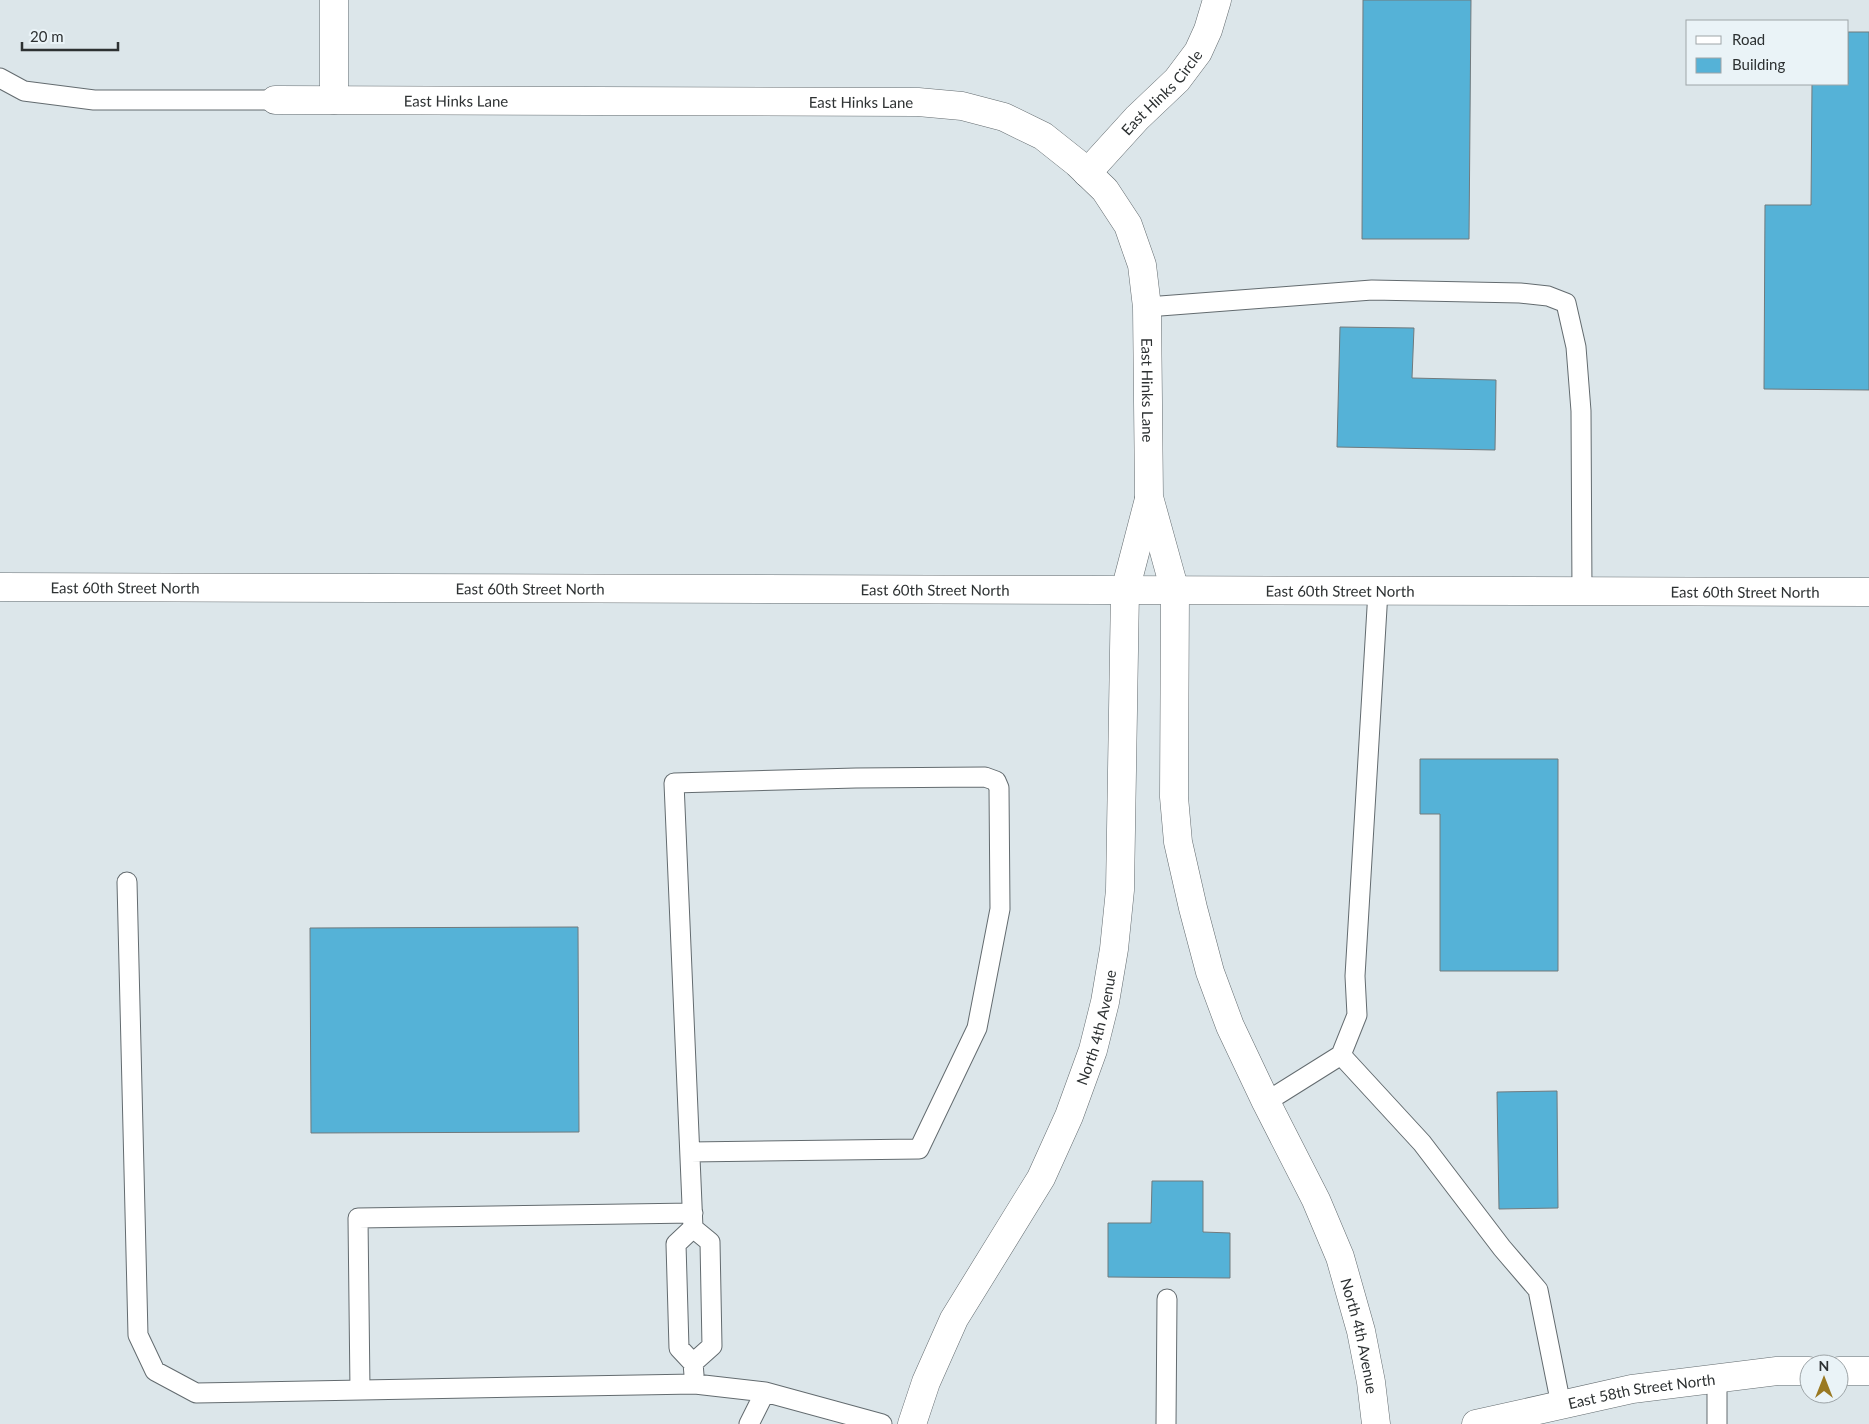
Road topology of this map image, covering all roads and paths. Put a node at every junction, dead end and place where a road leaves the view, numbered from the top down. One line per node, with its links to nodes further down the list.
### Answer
1 (334, 0): 5 (street)
2 (1217, 0): 6 (street, East Hinks Circle)
3 (0, 78): 4 (lane)
4 (275, 100): 5 (street, East Hinks Lane)
5 (334, 100): 6 (street, East Hinks Lane)
6 (1087, 173): 7 (street, East Hinks Lane)
7 (1147, 308): 8 (street, East Hinks Lane); 13 (lane)
8 (1149, 497): 10 (street, East Hinks Lane); 11 (street, East Hinks Lane)
9 (0, 587): 10 (street, East 60th Street North)
10 (1125, 591): 11 (street, East 60th Street North); 32 (street, North 4th Avenue)
11 (1175, 591): 12 (street, East 60th Street North); 17 (street, North 4th Avenue)
12 (1378, 591): 13 (street, East 60th Street North); 16 (lane)
13 (1582, 592): 14 (street, East 60th Street North)
14 (1869, 592)
15 (127, 882): 27 (lane)
16 (1341, 1056): 17 (lane); 29 (lane)
17 (1266, 1102): 34 (street, North 4th Avenue)
18 (690, 1152): 18 (lane); 19 (lane)
19 (693, 1220): 21 (lane); 21 (lane); 27 (lane)
20 (1166, 1300): 33 (lane)
21 (693, 1363): 26 (lane)
22 (1799, 1371): 25 (street, East 58th Street North)
23 (1849, 1371): 24 (street)
24 (1869, 1371)
25 (1717, 1378): 29 (street, East 58th Street North); 36 (lane)
26 (694, 1384): 27 (lane); 28 (lane)
27 (360, 1390)
28 (765, 1392): 30 (lane); 31 (lane)
29 (1561, 1405): 35 (street, East 58th Street North)
30 (749, 1424)
31 (882, 1424)
32 (912, 1424)
33 (1166, 1424)
34 (1376, 1424)
35 (1476, 1424)
36 (1717, 1424)

